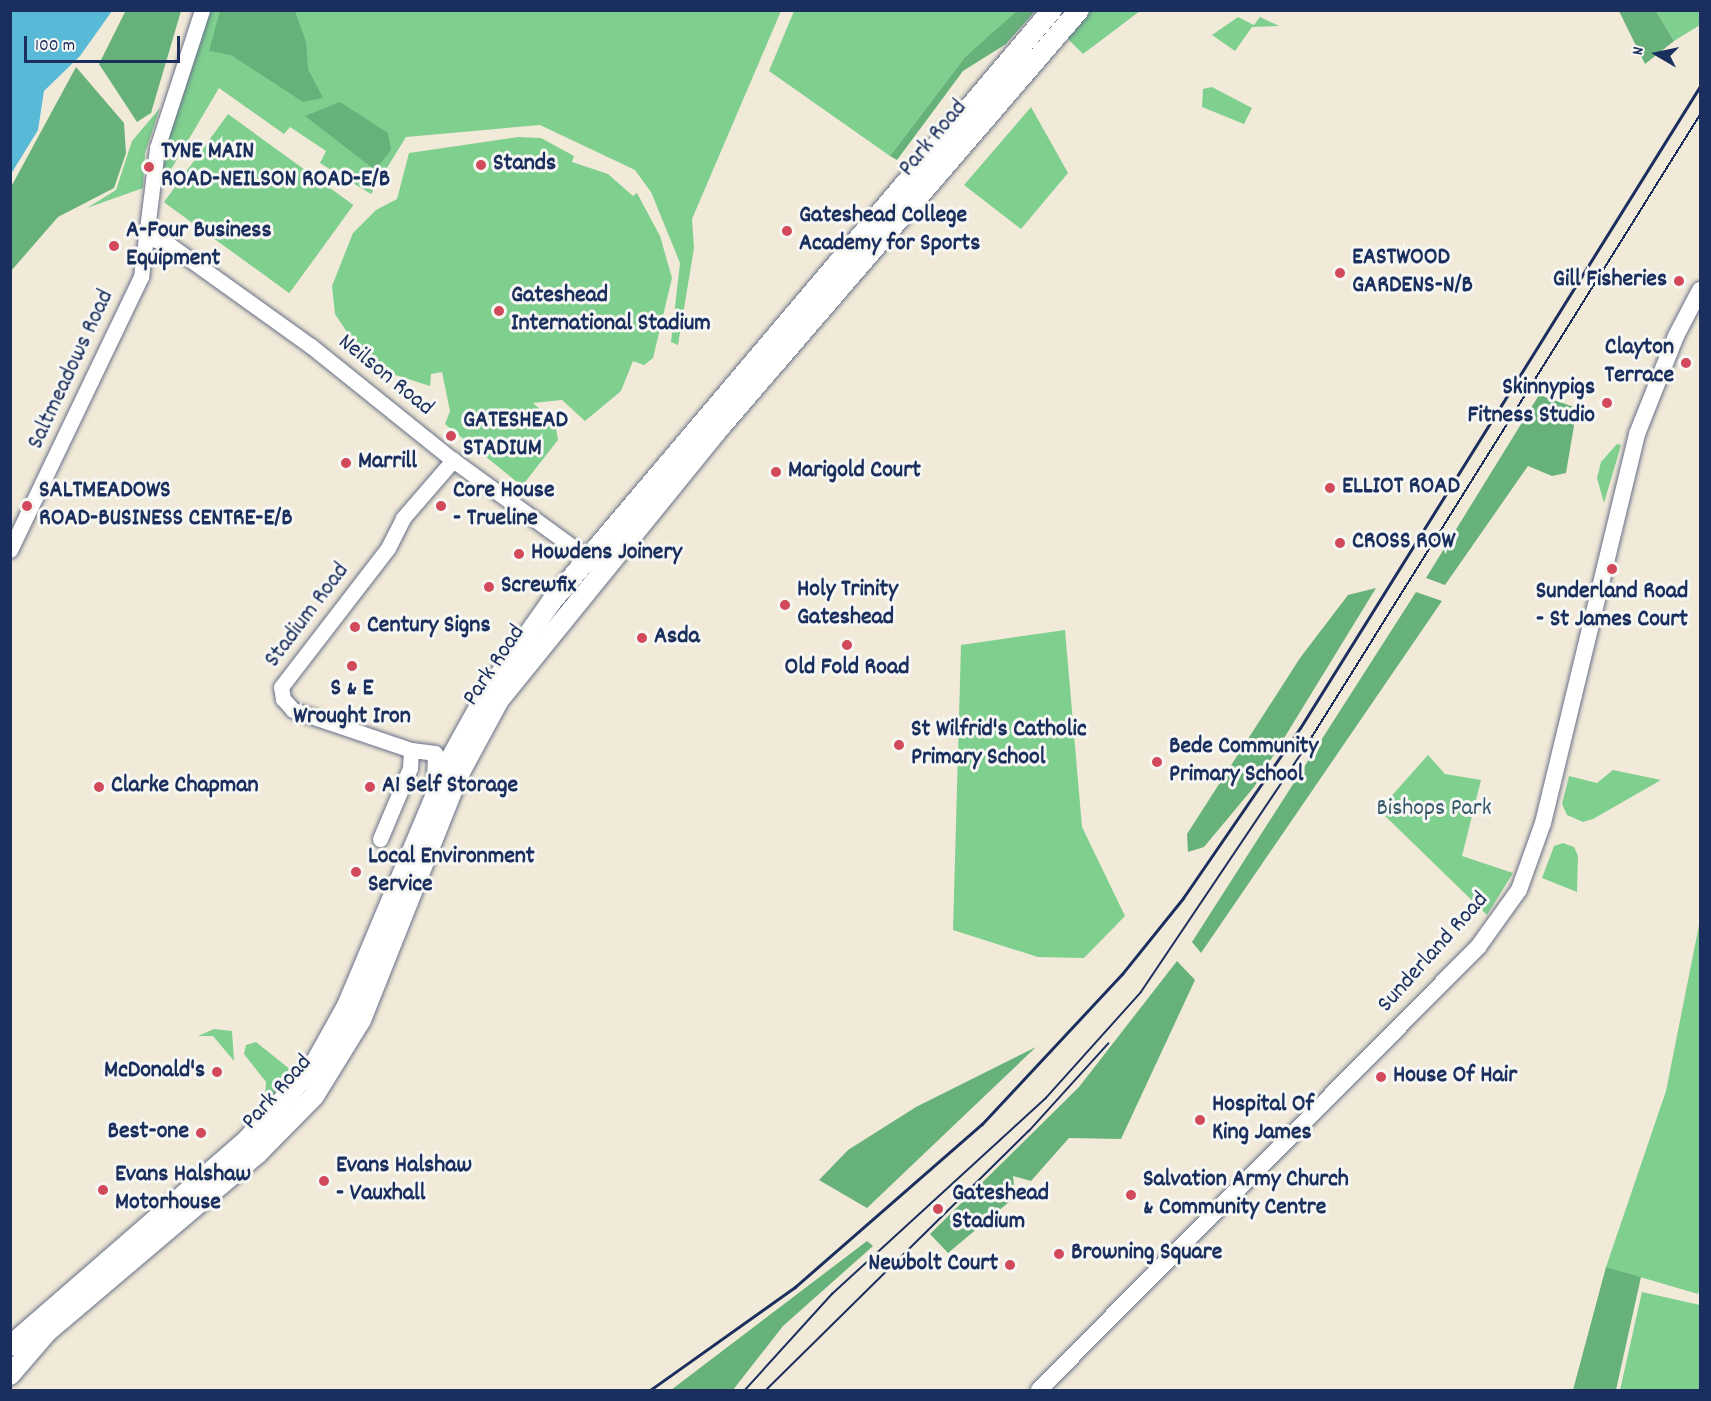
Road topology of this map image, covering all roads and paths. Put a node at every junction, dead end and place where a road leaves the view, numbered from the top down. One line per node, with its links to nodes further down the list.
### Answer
1 (202, 10): 4 (street, Saltmeadows Road)
2 (1052, 10): 5 (highway, Park Road)
3 (1079, 10): 5 (highway, Park Road)
4 (149, 238): 7 (street, Neilson Road); 8 (street, Saltmeadows Road)
5 (866, 244): 9 (highway, Park Road)
6 (1701, 290): 16 (main road, Sunderland Road)
7 (453, 460): 9 (street, Neilson Road); 10 (street, Stadium Road)
8 (10, 550)
9 (595, 563): 11 (highway, Park Road); 13 (highway, Park Road)
10 (411, 750): 11 (street); 12 (street)
11 (434, 798): 13 (highway, Park Road)
12 (380, 839)
13 (367, 979): 14 (highway, Park Road); 15 (highway, Park Road)
14 (10, 1346)
15 (11, 1374)
16 (1039, 1390)

